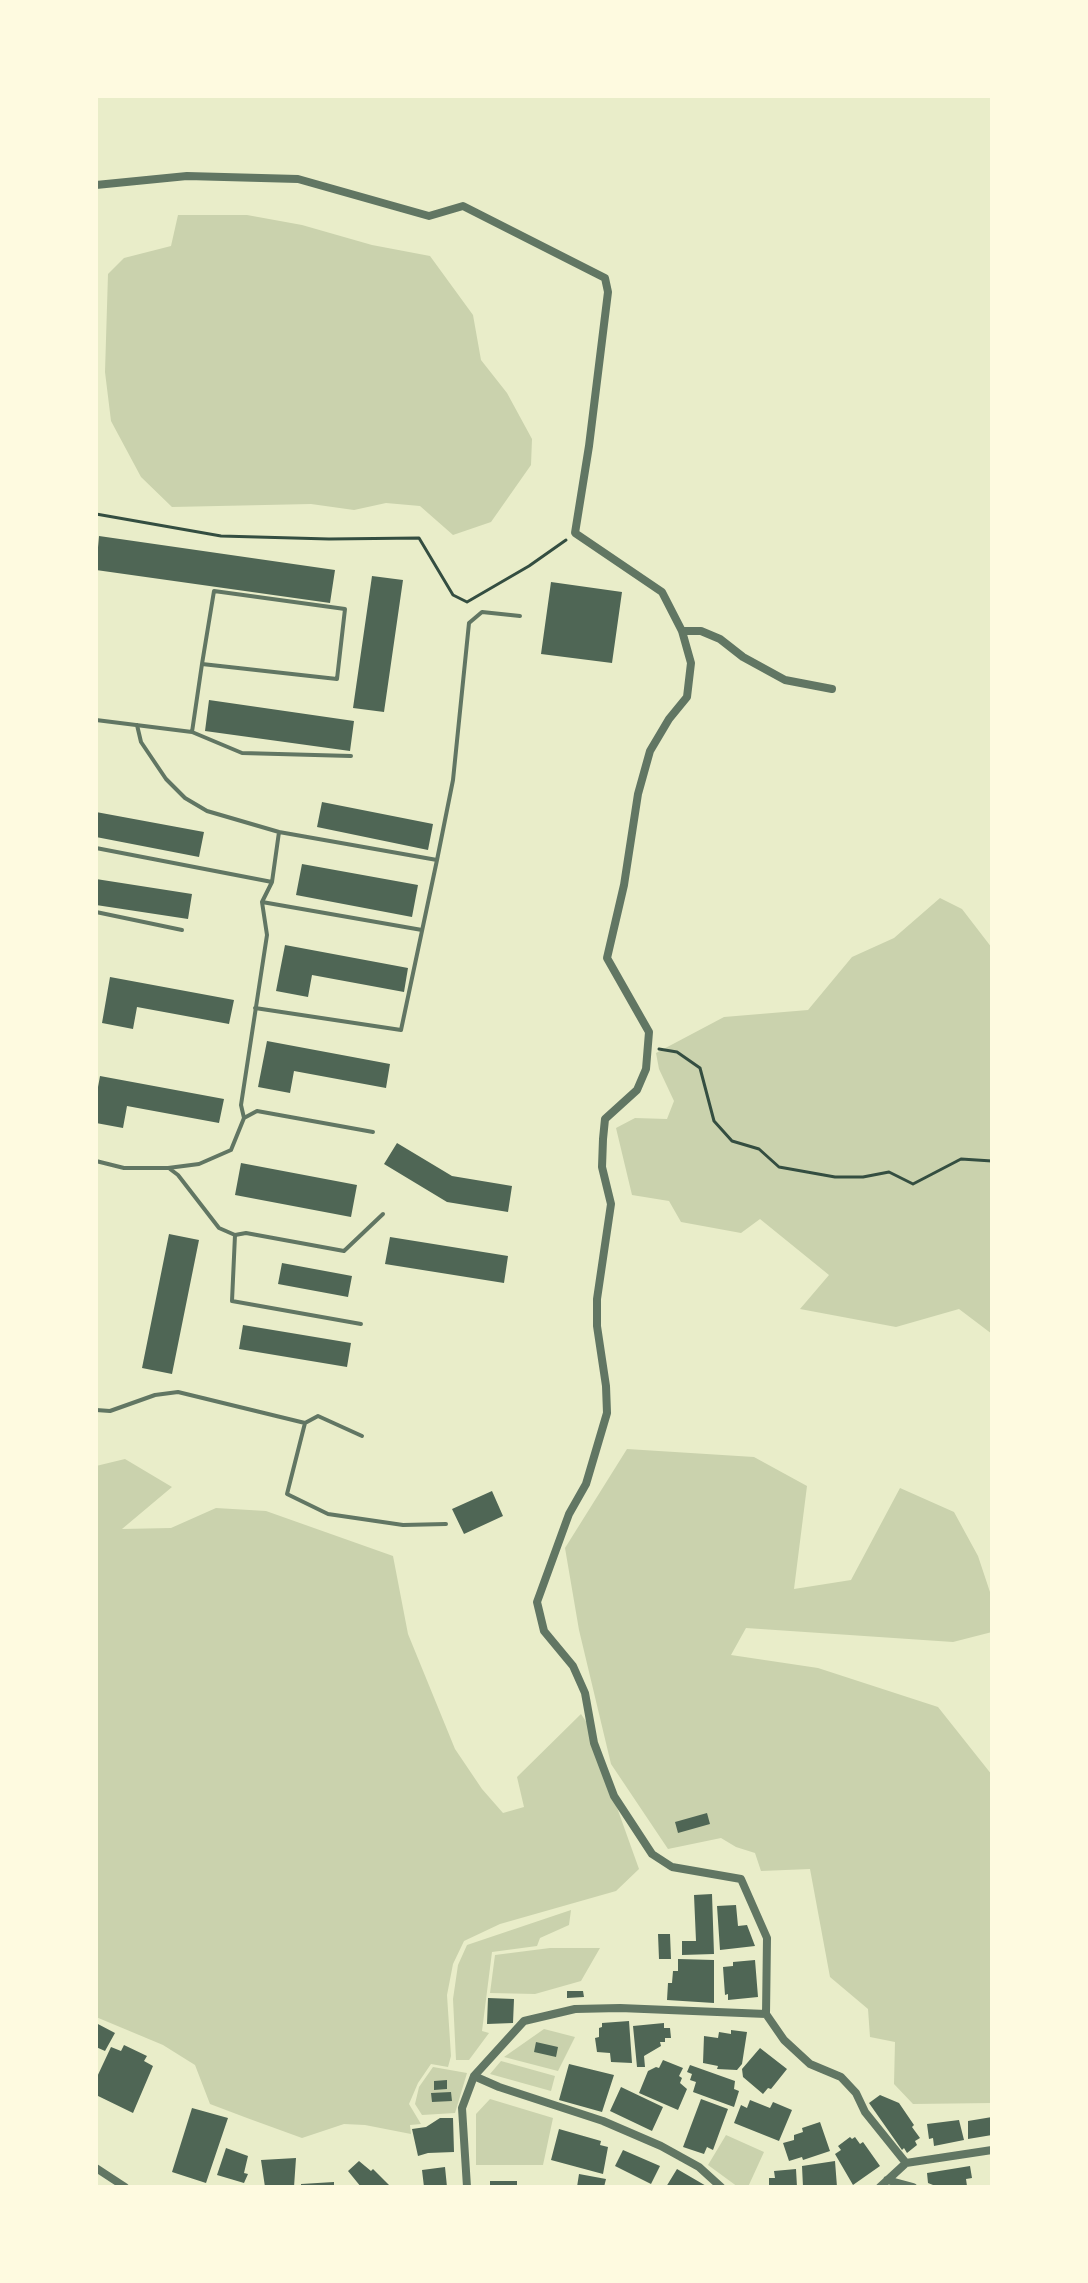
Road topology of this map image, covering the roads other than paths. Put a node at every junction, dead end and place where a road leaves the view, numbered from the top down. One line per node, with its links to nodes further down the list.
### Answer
1 (96, 185): 3 (street)
2 (520, 616): 12 (lane)
3 (682, 631): 5 (street); 30 (street)
4 (202, 664): 4 (lane); 8 (lane)
5 (832, 689)
6 (96, 720): 7 (lane)
7 (137, 725): 8 (lane); 10 (lane)
8 (192, 732): 9 (lane)
9 (351, 756)
10 (279, 832): 12 (lane); 13 (lane)
11 (96, 848): 13 (lane)
12 (437, 860): 17 (lane)
13 (272, 882): 14 (lane)
14 (262, 902): 17 (lane); 18 (lane)
15 (96, 912): 16 (lane)
16 (182, 930)
17 (422, 930): 18 (lane)
18 (254, 1008): 19 (lane)
19 (244, 1118): 20 (lane); 22 (lane)
20 (373, 1132)
21 (96, 1161): 22 (lane)
22 (168, 1168): 24 (lane)
23 (383, 1214): 24 (lane)
24 (235, 1235): 25 (lane)
25 (361, 1324)
26 (96, 1410): 27 (lane)
27 (305, 1423): 28 (lane); 29 (lane)
28 (362, 1436)
29 (446, 1524)
30 (766, 2014): 31 (street); 33 (street)
31 (474, 2076): 37 (street); 38 (street)
32 (992, 2150): 33 (street)
33 (906, 2163): 35 (street)
34 (96, 2168): 36 (street)
35 (887, 2180): 39 (street); 40 (street)
36 (125, 2187)
37 (467, 2187)
38 (721, 2187)
39 (880, 2187)
40 (913, 2187)

